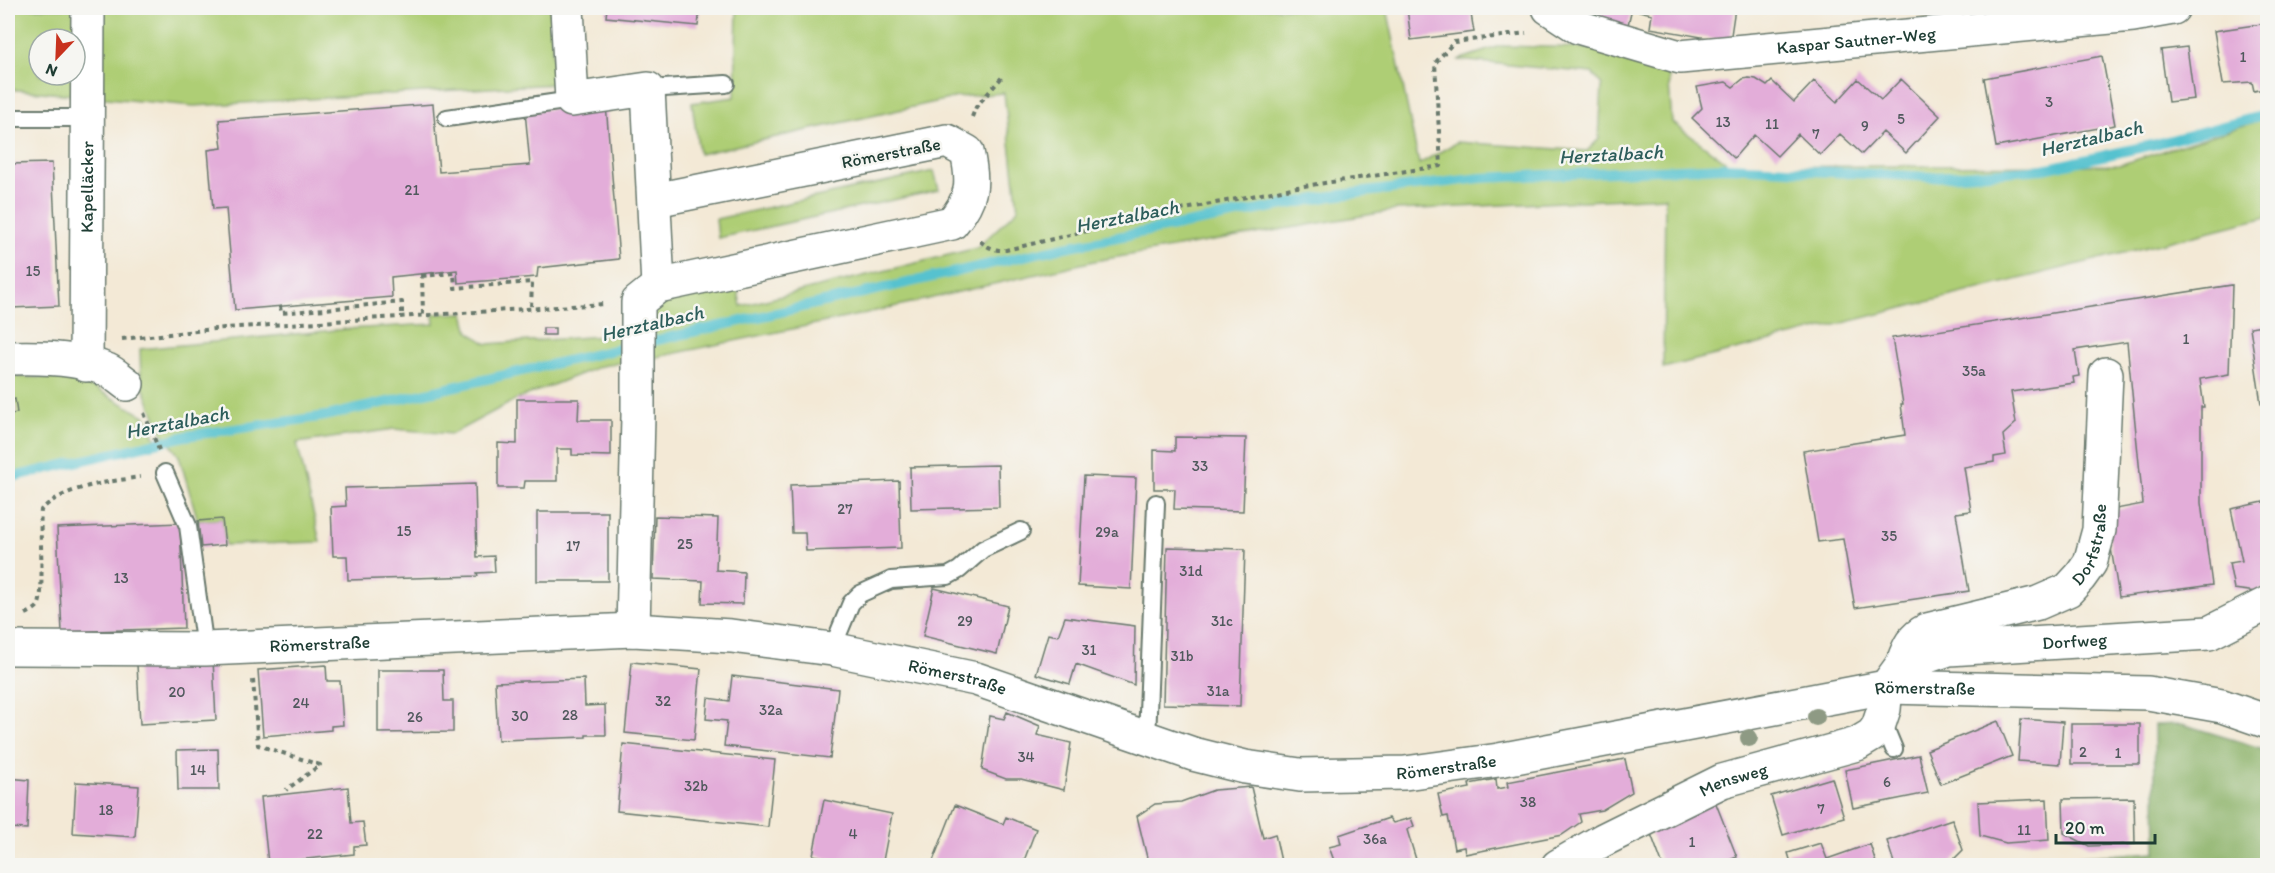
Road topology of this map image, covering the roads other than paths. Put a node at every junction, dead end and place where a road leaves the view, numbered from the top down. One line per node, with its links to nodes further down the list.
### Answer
1 (88, 8): 9 (street, Kapelläcker)
2 (567, 8): 7 (street)
3 (1549, 8): 4 (street, Kaspar Sautner-Weg)
4 (2173, 8)
5 (726, 84): 6 (lane)
6 (648, 89): 7 (street); 11 (street)
7 (572, 99): 10 (lane)
8 (8, 118): 9 (lane)
9 (87, 118): 13 (street, Kapelläcker)
10 (447, 118)
11 (654, 200): 12 (street); 12 (street, Römerstraße)
12 (648, 294): 19 (street)
13 (8, 358)
14 (2106, 374): 25 (street, Dorfstraße)
15 (165, 473): 23 (lane)
16 (1156, 503): 28 (lane)
17 (1021, 531): 24 (lane)
18 (2268, 603): 21 (street, Dorfweg)
19 (633, 630): 23 (street, Römerstraße); 24 (street, Römerstraße)
20 (2268, 631): 21 (street)
21 (2209, 633): 25 (street, Dorfweg)
22 (8, 648): 23 (street, Römerstraße)
23 (205, 649)
24 (832, 649): 28 (street, Römerstraße)
25 (1894, 676): 26 (street); 27 (street, Römerstraße); 28 (street, Römerstraße)
26 (1882, 719): 29 (lane); 30 (street, Mensweg)
27 (2268, 722)
28 (1147, 739)
29 (1894, 749)
30 (1558, 866)

